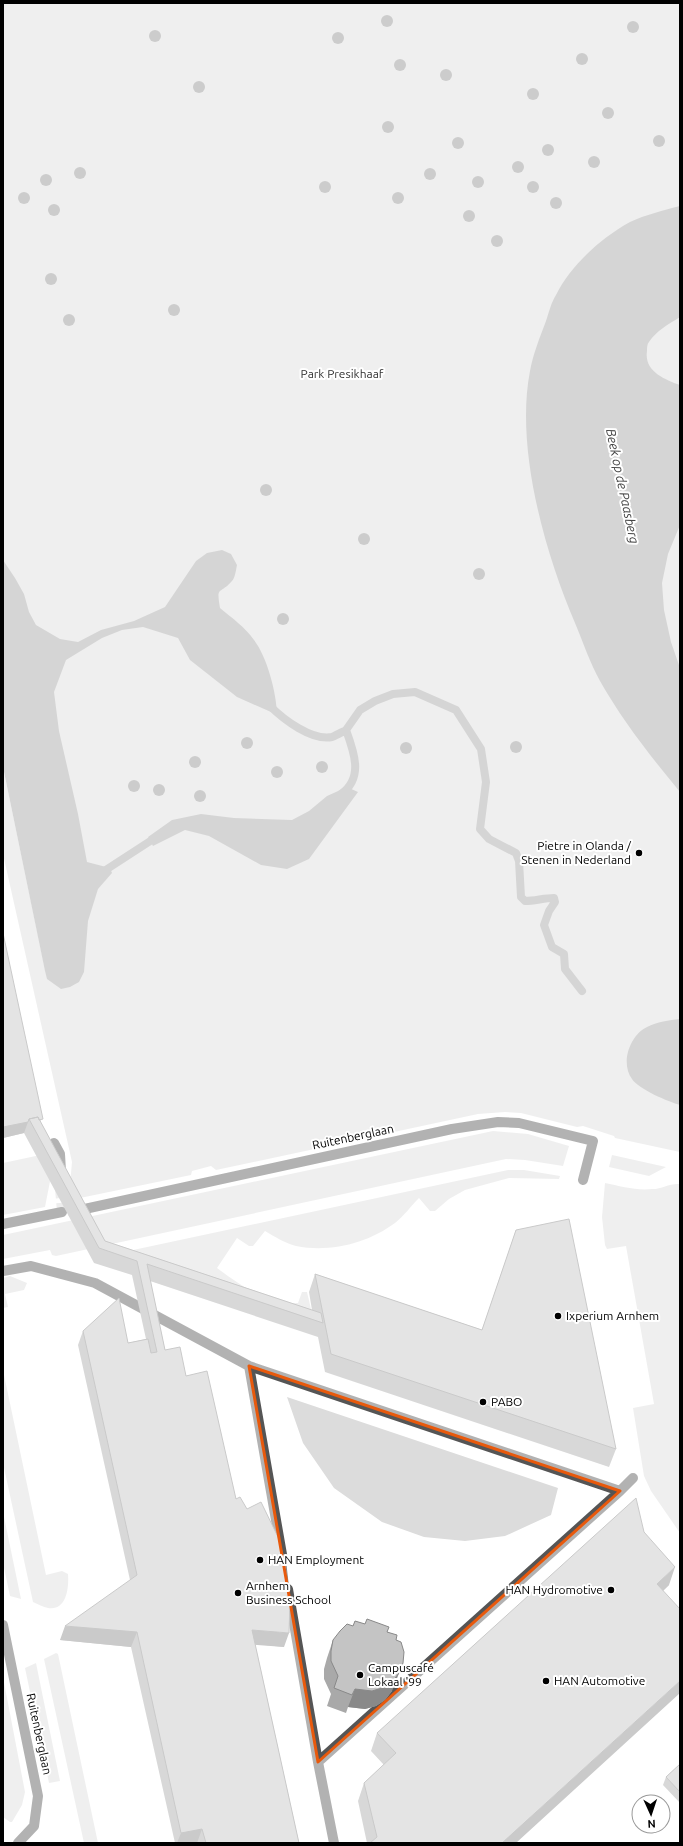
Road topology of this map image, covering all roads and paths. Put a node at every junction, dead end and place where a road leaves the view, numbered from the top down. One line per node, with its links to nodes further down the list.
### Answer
1 (54, 1143): 2 (street)
2 (62, 1178)
3 (583, 1180): 4 (street, Ruitenberglaan)
4 (80, 1210)
5 (62, 1212): 6 (street)
6 (3, 1224)
7 (3, 1272): 8 (street)
8 (249, 1366): 10 (street); 12 (street)
9 (633, 1478): 10 (street)
10 (620, 1491): 12 (street)
11 (3, 1625): 13 (street, Ruitenberglaan)
12 (318, 1762): 14 (street)
13 (18, 1843)
14 (334, 1843)

